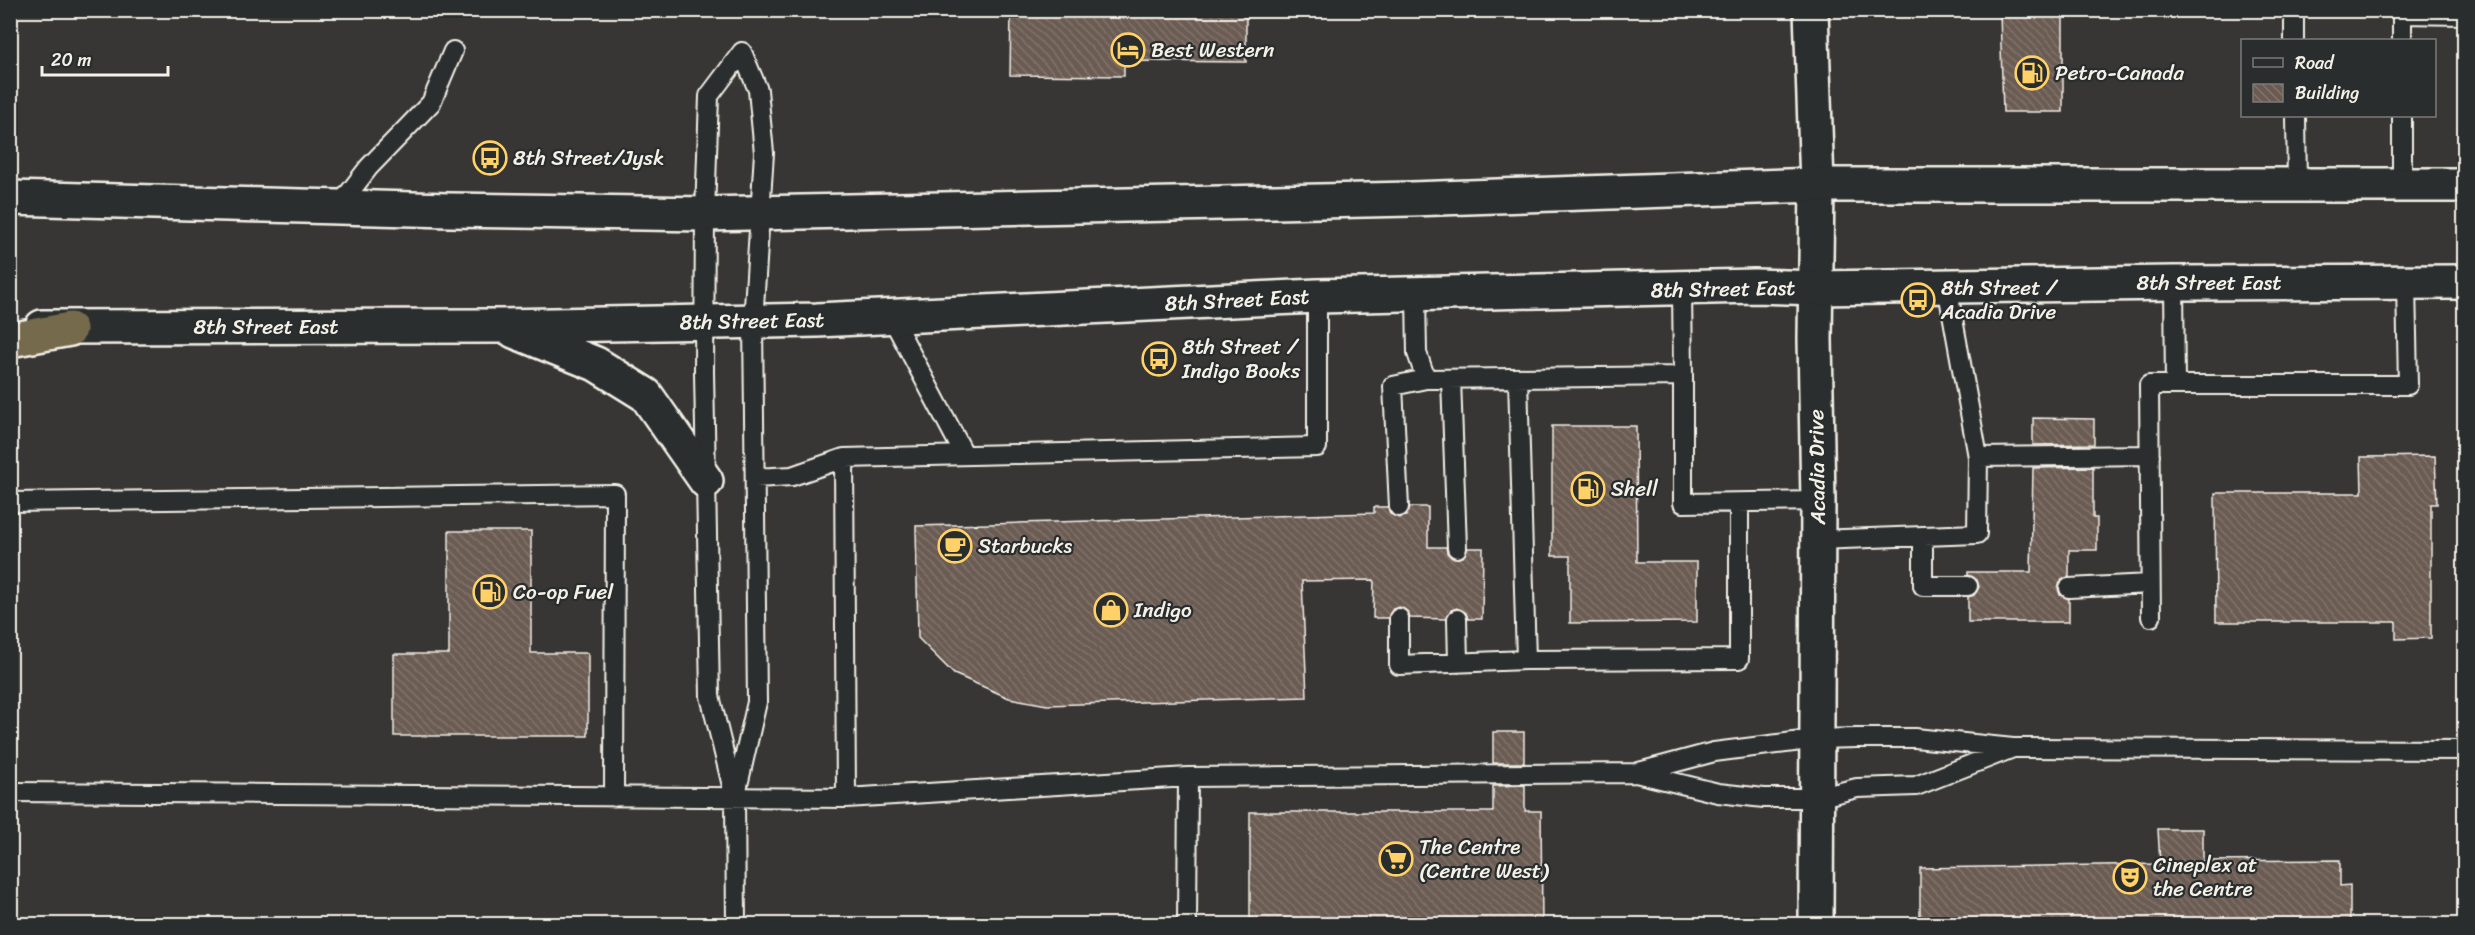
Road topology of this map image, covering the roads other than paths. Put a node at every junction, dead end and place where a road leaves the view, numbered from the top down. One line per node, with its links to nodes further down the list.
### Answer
1 (1811, 10): 9 (main road, Acadia Drive)
2 (2294, 10): 4 (lane)
3 (2464, 15): 5 (lane)
4 (2294, 39)
5 (2402, 39)
6 (453, 51): 14 (lane)
7 (2296, 117): 10 (lane)
8 (2402, 117): 11 (lane)
9 (1817, 185): 10 (main road); 15 (main road); 21 (main road, Acadia Drive)
10 (2298, 185): 11 (main road)
11 (2402, 185): 12 (main road)
12 (2464, 185)
13 (10, 198): 14 (main road)
14 (339, 206): 16 (main road)
15 (761, 212): 16 (main road); 16 (lane); 27 (lane)
16 (705, 214): 26 (lane)
17 (2464, 282): 19 (main road, 8th Street East)
18 (2174, 283): 19 (main road, 8th Street East); 20 (main road, 8th Street East); 36 (lane)
19 (2406, 283): 36 (lane)
20 (1947, 286): 21 (main road, 8th Street East); 39 (lane)
21 (1816, 288): 22 (main road, 8th Street East); 43 (main road, Acadia Drive)
22 (1682, 289): 24 (main road, 8th Street East); 32 (lane)
23 (1317, 296): 24 (main road, 8th Street East); 25 (main road, 8th Street East); 37 (lane)
24 (1416, 296): 34 (lane)
25 (892, 318): 27 (main road, 8th Street East); 37 (lane)
26 (705, 321): 27 (main road, 8th Street East); 29 (main road, 8th Street East); 42 (lane)
27 (753, 321): 41 (lane)
28 (10, 326): 30 (main road, 8th Street East)
29 (501, 326): 30 (main road, 8th Street East); 42 (main road)
30 (70, 328): 31 (highway)
31 (10, 340)
32 (1683, 376): 33 (lane); 45 (lane)
33 (1518, 378): 35 (lane); 56 (lane)
34 (1426, 379): 35 (lane); 46 (lane)
35 (1451, 379): 49 (lane)
36 (2175, 385): 38 (lane)
37 (964, 454): 40 (lane)
38 (2151, 455): 39 (lane); 50 (lane)
39 (1978, 457): 47 (lane)
40 (844, 458): 41 (lane); 66 (lane)
41 (755, 478): 65 (lane)
42 (705, 481): 65 (lane)
43 (1818, 501): 45 (lane); 48 (main road, Acadia Drive)
44 (10, 502): 64 (lane)
45 (1739, 502): 56 (lane)
46 (1398, 507)
47 (1923, 536): 48 (lane); 51 (lane)
48 (1817, 540): 58 (main road, Acadia Drive)
49 (1457, 548)
50 (2151, 584): 52 (lane); 53 (lane)
51 (1968, 586)
52 (2069, 588)
53 (2151, 617)
54 (1399, 618): 57 (lane)
55 (1458, 619): 57 (lane)
56 (1526, 660): 57 (lane)
57 (1458, 663)
58 (1817, 739): 59 (lane); 61 (lane); 67 (main road, Acadia Drive)
59 (2013, 748): 60 (lane); 67 (lane)
60 (2464, 750)
61 (1636, 773): 62 (lane); 67 (lane)
62 (1188, 777): 66 (lane); 69 (lane)
63 (10, 792): 64 (lane)
64 (614, 797): 65 (lane)
65 (735, 798): 66 (lane); 68 (lane)
66 (846, 798)
67 (1816, 798): 70 (main road, Acadia Drive)
68 (736, 924)
69 (1187, 924)
70 (1816, 924)

